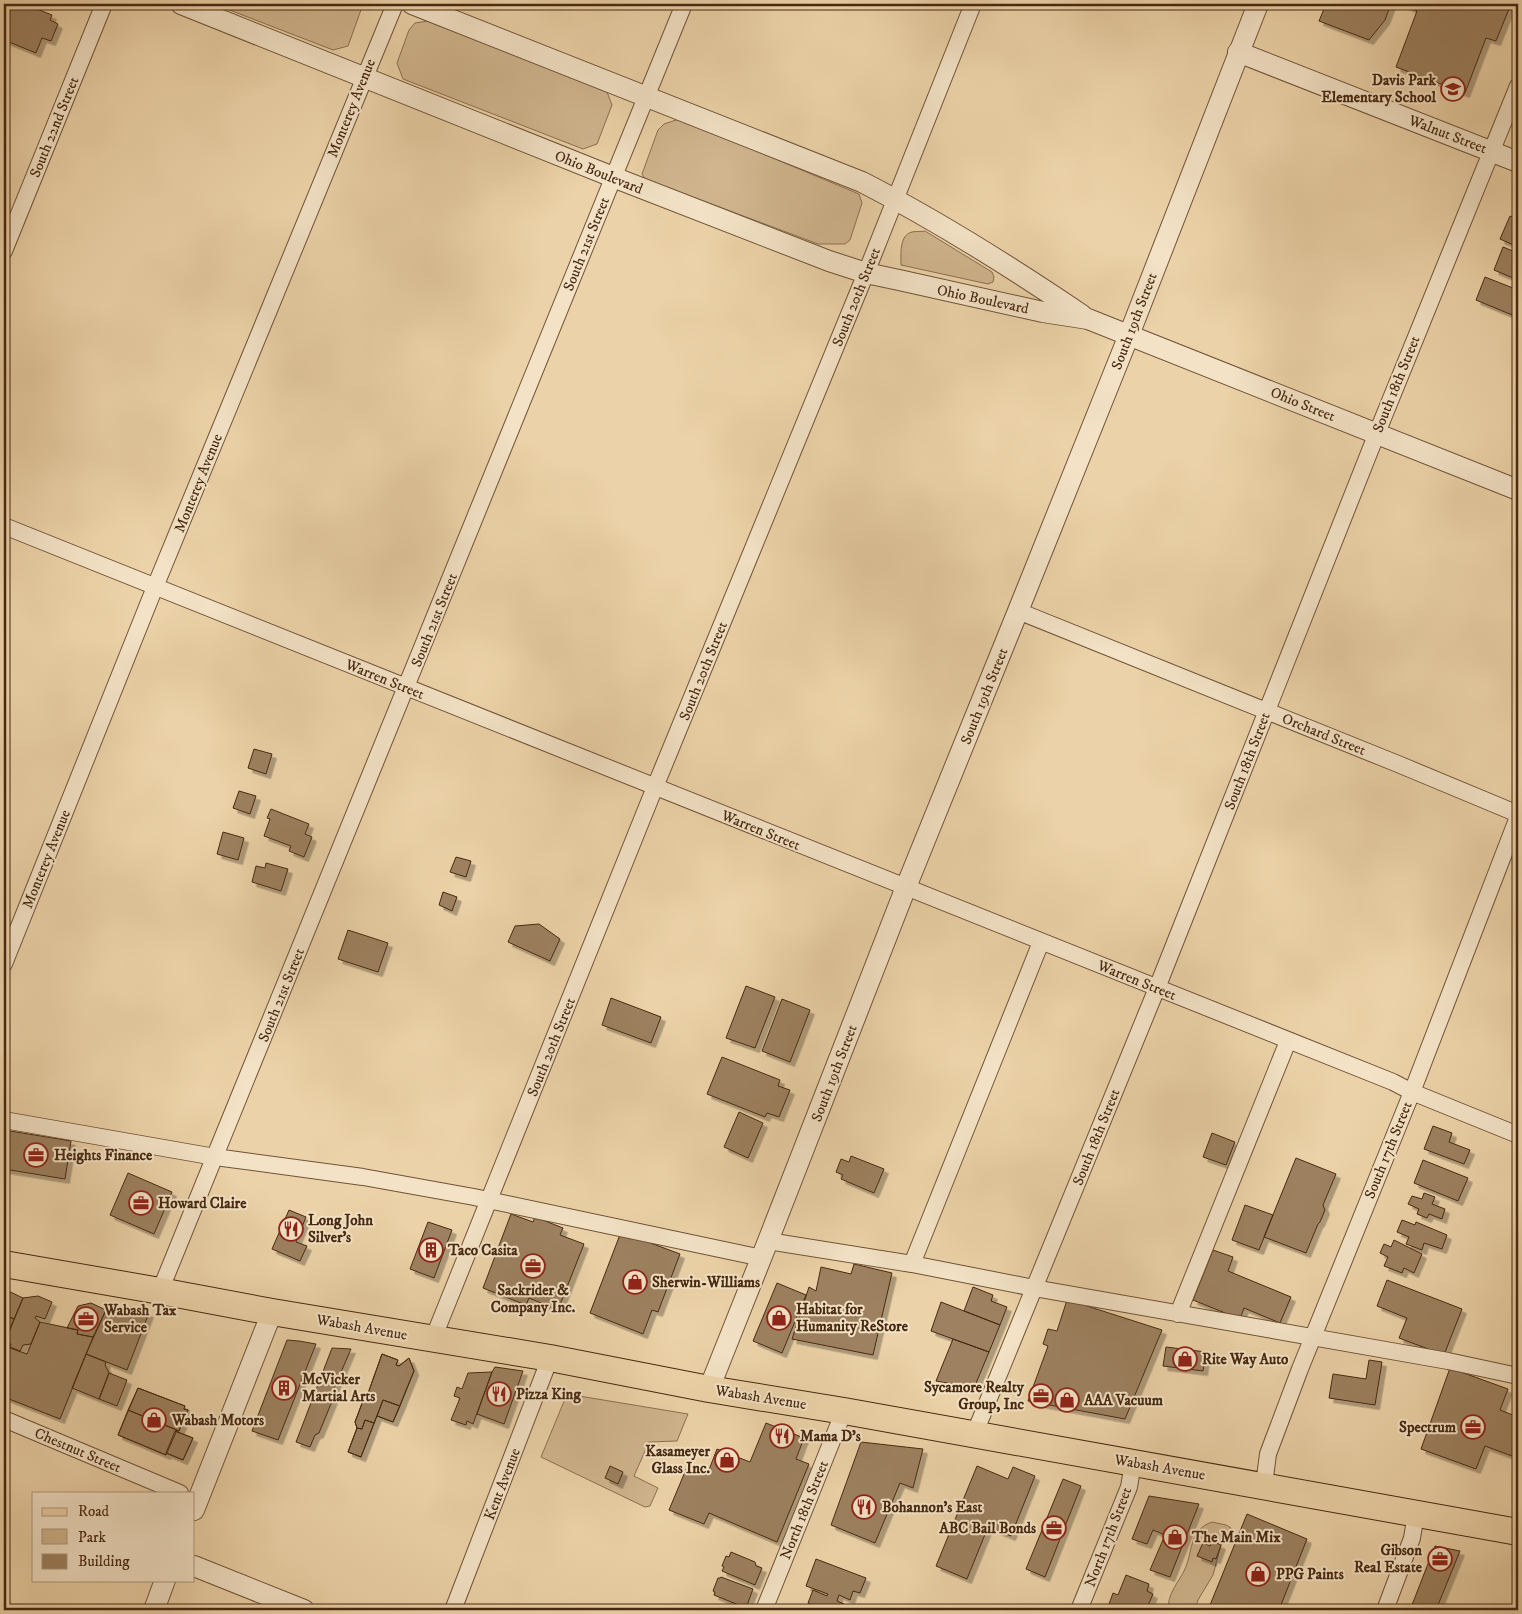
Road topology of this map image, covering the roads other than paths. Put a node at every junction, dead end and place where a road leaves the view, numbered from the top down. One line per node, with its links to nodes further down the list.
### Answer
1 (104, 4): 16 (street, South 22nd Street)
2 (181, 4): 9 (street, Ohio Boulevard)
3 (395, 4): 9 (street, Monterey Avenue)
4 (412, 4): 11 (street, Ohio Boulevard)
5 (684, 4): 11 (street, South 21st Street)
6 (972, 4): 15 (street, South 20th Street)
7 (1258, 4): 8 (street, South 19th Street)
8 (1238, 52): 12 (street, Walnut Street); 19 (street, South 19th Street)
9 (364, 77): 14 (street, Ohio Boulevard); 23 (street, Monterey Avenue)
10 (1518, 86): 12 (street, South 18th Street)
11 (647, 97): 14 (street, South 21st Street); 15 (street, Ohio Boulevard)
12 (1492, 151): 13 (street, Walnut Street); 20 (street, South 18th Street)
13 (1518, 162)
14 (613, 177): 17 (street, Ohio Boulevard); 25 (street, South 21st Street)
15 (896, 199): 17 (street, South 20th Street); 18 (street, Ohio Boulevard)
16 (4, 251)
17 (866, 273): 18 (street, Ohio Boulevard); 27 (street, South 20th Street)
18 (1088, 319): 19 (street, Ohio Street)
19 (1129, 335): 20 (street, Ohio Street); 24 (street, South 19th Street)
20 (1377, 433): 21 (street, Ohio Street); 26 (street, South 18th Street)
21 (1518, 490)
22 (4, 526): 23 (street, Warren Street)
23 (155, 587): 25 (street, Warren Street); 31 (street, Monterey Avenue)
24 (1018, 611): 26 (street, Orchard Street); 29 (street, South 19th Street)
25 (406, 688): 27 (street, Warren Street); 37 (street, South 21st Street)
26 (1266, 711): 28 (street, Orchard Street); 32 (street, South 18th Street)
27 (655, 787): 29 (street, Warren Street); 38 (street, South 20th Street)
28 (1518, 816): 34 (street, South 17th Street)
29 (906, 887): 30 (street, Warren Street); 39 (street, South 19th Street)
30 (1042, 942): 32 (street, Warren Street); 41 (street)
31 (4, 964)
32 (1157, 988): 33 (street, Warren Street); 42 (street, South 18th Street)
33 (1288, 1041): 34 (street, Warren Street); 45 (street)
34 (1412, 1092): 36 (street, Warren Street); 46 (street, South 17th Street)
35 (4, 1120): 37 (street)
36 (1518, 1135)
37 (214, 1157): 38 (street); 43 (street, South 21st Street)
38 (489, 1200): 39 (street); 47 (street, South 20th Street)
39 (765, 1250): 41 (street); 50 (street, South 19th Street)
40 (4, 1264): 43 (main road, Wabash Avenue)
41 (912, 1264): 42 (street)
42 (1034, 1288): 45 (street); 53 (street, South 18th Street)
43 (160, 1291): 44 (main road, Wabash Avenue)
44 (272, 1312): 47 (main road, Wabash Avenue); 57 (street)
45 (1178, 1314): 46 (street)
46 (1312, 1338): 49 (street); 55 (street, South 17th Street)
47 (433, 1339): 48 (main road, Wabash Avenue)
48 (550, 1358): 50 (main road, Wabash Avenue); 64 (street, Kent Avenue)
49 (1518, 1376)
50 (709, 1389): 51 (main road, Wabash Avenue)
51 (844, 1410): 53 (main road, Wabash Avenue); 65 (street, North 18th Street)
52 (4, 1419): 56 (street, Chestnut Street)
53 (974, 1435): 54 (main road, Wabash Avenue)
54 (1133, 1463): 55 (main road, Wabash Avenue); 66 (street, North 17th Street)
55 (1264, 1485): 58 (main road, Wabash Avenue)
56 (173, 1492)
57 (194, 1492)
58 (1416, 1514): 59 (main road, Wabash Avenue); 67 (street)
59 (1518, 1532)
60 (195, 1566): 63 (street)
61 (164, 1582): 62 (street)
62 (154, 1610)
63 (304, 1610)
64 (453, 1610)
65 (764, 1610)
66 (1079, 1610)
67 (1385, 1610)

